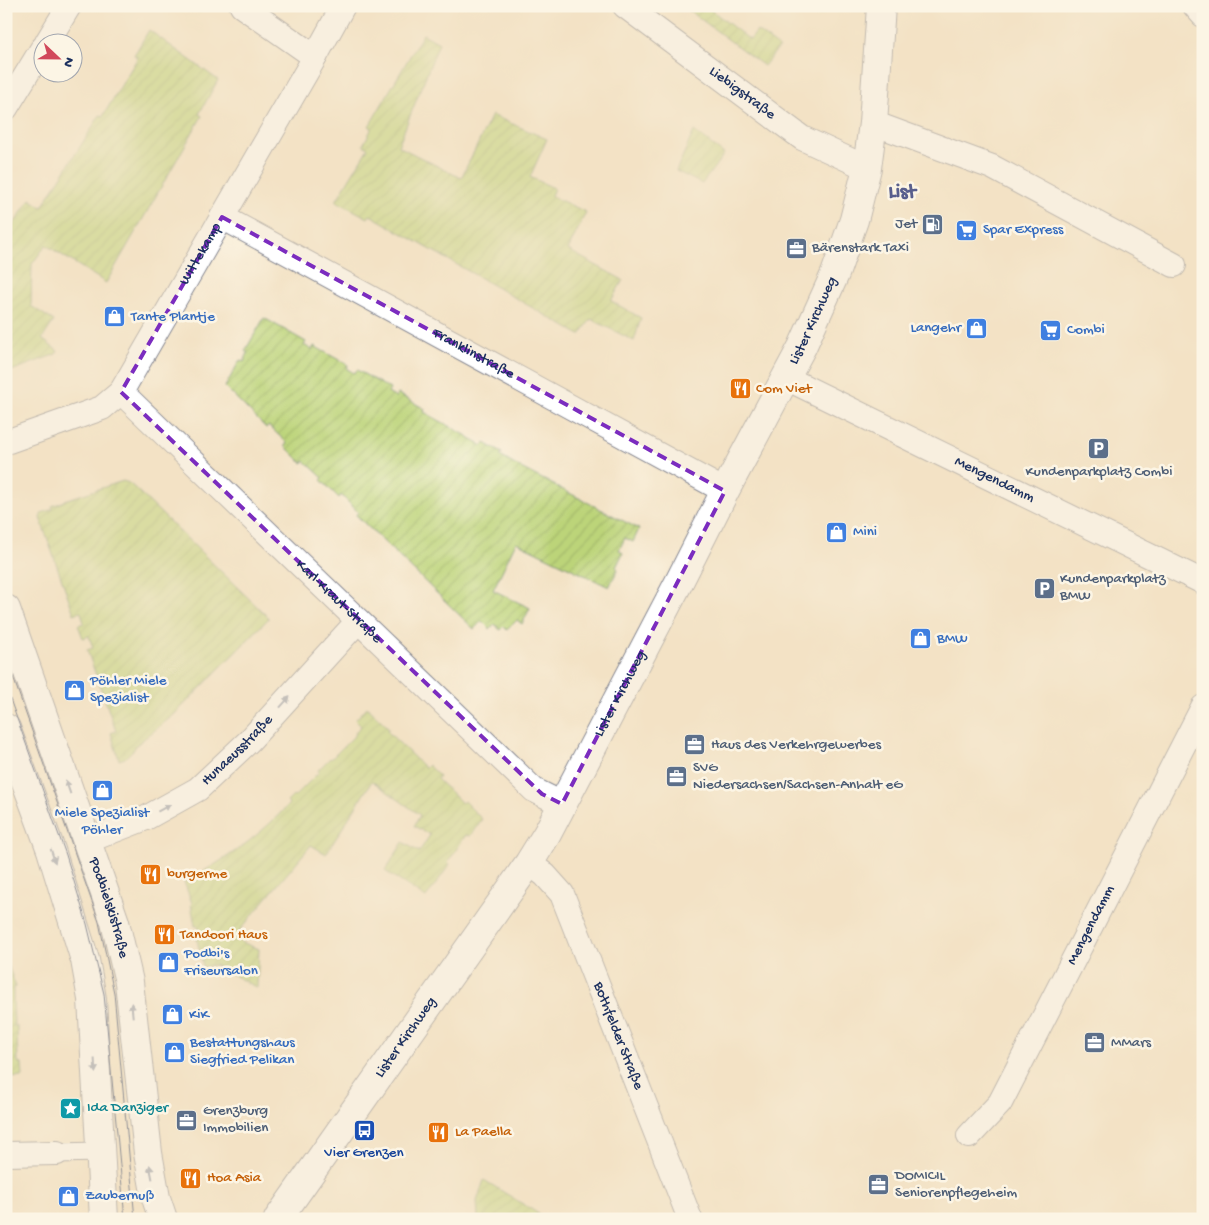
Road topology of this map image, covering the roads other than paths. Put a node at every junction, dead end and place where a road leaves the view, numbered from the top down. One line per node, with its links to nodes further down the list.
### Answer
1 (69, 6): 8 (street)
2 (242, 6): 9 (street)
3 (343, 6): 9 (street, Wittekamp)
4 (625, 6): 13 (street, Liebigstraße)
5 (881, 6): 12 (street, Lister Kirchweg)
6 (1195, 6): 7 (street)
7 (1203, 15)
8 (53, 32)
9 (315, 57): 14 (street, Wittekamp)
10 (32, 65): 11 (street)
11 (6, 108)
12 (873, 123): 13 (street, Lister Kirchweg); 15 (street)
13 (867, 168): 16 (street, Lister Kirchweg)
14 (222, 217): 17 (street, Wittekamp); 19 (street, Franklinstraße)
15 (1174, 265)
16 (786, 378): 19 (street, Lister Kirchweg); 20 (street, Mengendamm)
17 (121, 392): 18 (street, Wittekamp); 22 (street, Karl-Kraut-Straße)
18 (6, 442)
19 (725, 490): 25 (street, Lister Kirchweg)
20 (1203, 582)
21 (6, 609): 26 (street, Podbielskistraße, one-way to 21)
22 (358, 621): 25 (street, Karl-Kraut-Straße); 26 (street, Hunaeusstraße, one-way to 22)
23 (1203, 706): 28 (street, Mengendamm)
24 (6, 728): 29 (street, one-way to 29)
25 (562, 804): 27 (street, Lister Kirchweg)
26 (87, 842): 33 (street, Podbielskistraße, one-way to 26)
27 (529, 863): 34 (street, Lister Kirchweg); 35 (street, Bothfelder Straße)
28 (969, 1136)
29 (100, 1152): 30 (street); 32 (street)
30 (57, 1153): 31 (street)
31 (6, 1154)
32 (104, 1219)
33 (163, 1219)
34 (278, 1219)
35 (690, 1219)

